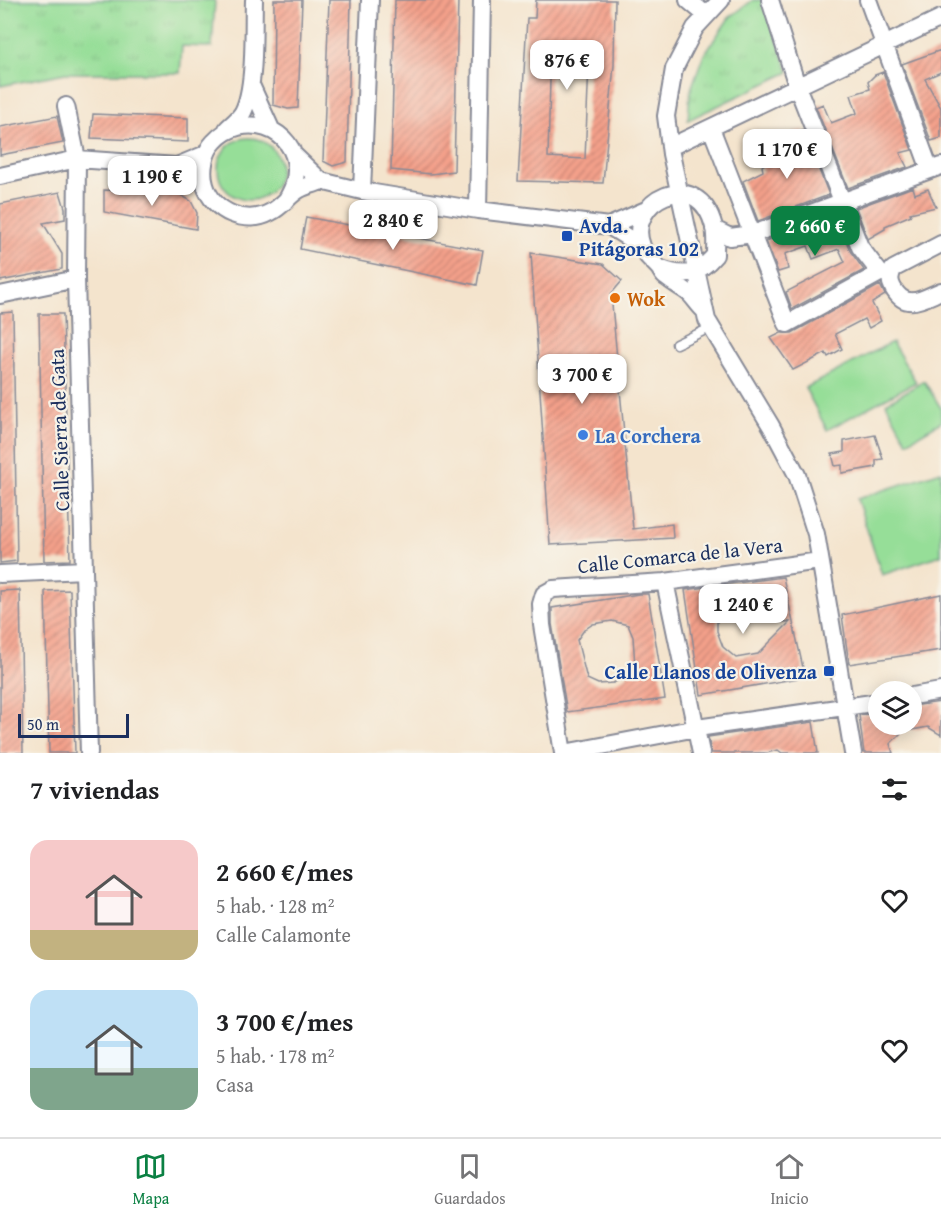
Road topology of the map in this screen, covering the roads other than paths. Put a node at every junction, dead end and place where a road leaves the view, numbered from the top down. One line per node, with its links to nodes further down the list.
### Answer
1 (254, 0): 11 (street)
2 (370, 0): 26 (street)
3 (482, 0): 30 (street)
4 (688, 0): 8 (street)
5 (721, 0): 8 (street)
6 (770, 0): 12 (street)
7 (868, 0): 10 (street)
8 (706, 15): 17 (street)
9 (941, 18): 10 (street)
10 (885, 45): 12 (street); 22 (street)
11 (250, 84): 15 (street); 16 (street)
12 (797, 86): 14 (street); 29 (street)
13 (66, 106): 20 (street, Calle Sierra de Gata)
14 (711, 128): 17 (street); 34 (street)
15 (271, 129): 16 (street); 19 (street)
16 (224, 132): 18 (street)
17 (670, 147): 27 (street)
18 (206, 154): 21 (street); 25 (street)
19 (294, 155): 24 (street); 28 (street)
20 (77, 159): 21 (street); 23 (street); 42 (street, Calle Sierra de Gata)
21 (177, 166): 25 (street)
22 (936, 168): 29 (street)
23 (0, 176)
24 (321, 181): 26 (street); 28 (street)
25 (205, 186): 28 (street)
26 (362, 190): 30 (street)
27 (680, 193): 31 (street); 33 (street); 40 (street)
28 (286, 201)
29 (842, 202): 34 (street); 41 (street)
30 (478, 210): 32 (street)
31 (646, 210): 32 (street); 37 (street)
32 (609, 226): 37 (street)
33 (714, 229): 35 (street); 38 (street)
34 (753, 234): 35 (street); 41 (street)
35 (730, 237): 38 (street)
36 (941, 244): 41 (street)
37 (641, 246): 39 (street)
38 (715, 255): 40 (street)
39 (659, 268): 40 (street); 45 (street)
40 (698, 272): 45 (street)
41 (885, 274): 43 (street)
42 (76, 279): 44 (street); 48 (street, Calle Sierra de Gata)
43 (941, 291)
44 (0, 295)
45 (709, 319): 46 (lane); 47 (street)
46 (676, 344)
47 (820, 561): 50 (street, Calle Comarca de la Vera); 54 (street)
48 (84, 570): 49 (street); 56 (street, Calle Sierra de Gata)
49 (0, 574)
50 (665, 582): 55 (street); 57 (street, Calle Comarca de la Vera)
51 (941, 691): 52 (street)
52 (922, 694)
53 (868, 704): 54 (street)
54 (845, 708): 55 (street); 59 (street)
55 (697, 728): 57 (street); 58 (street)
56 (89, 753)
57 (563, 753)
58 (701, 753)
59 (853, 753)

